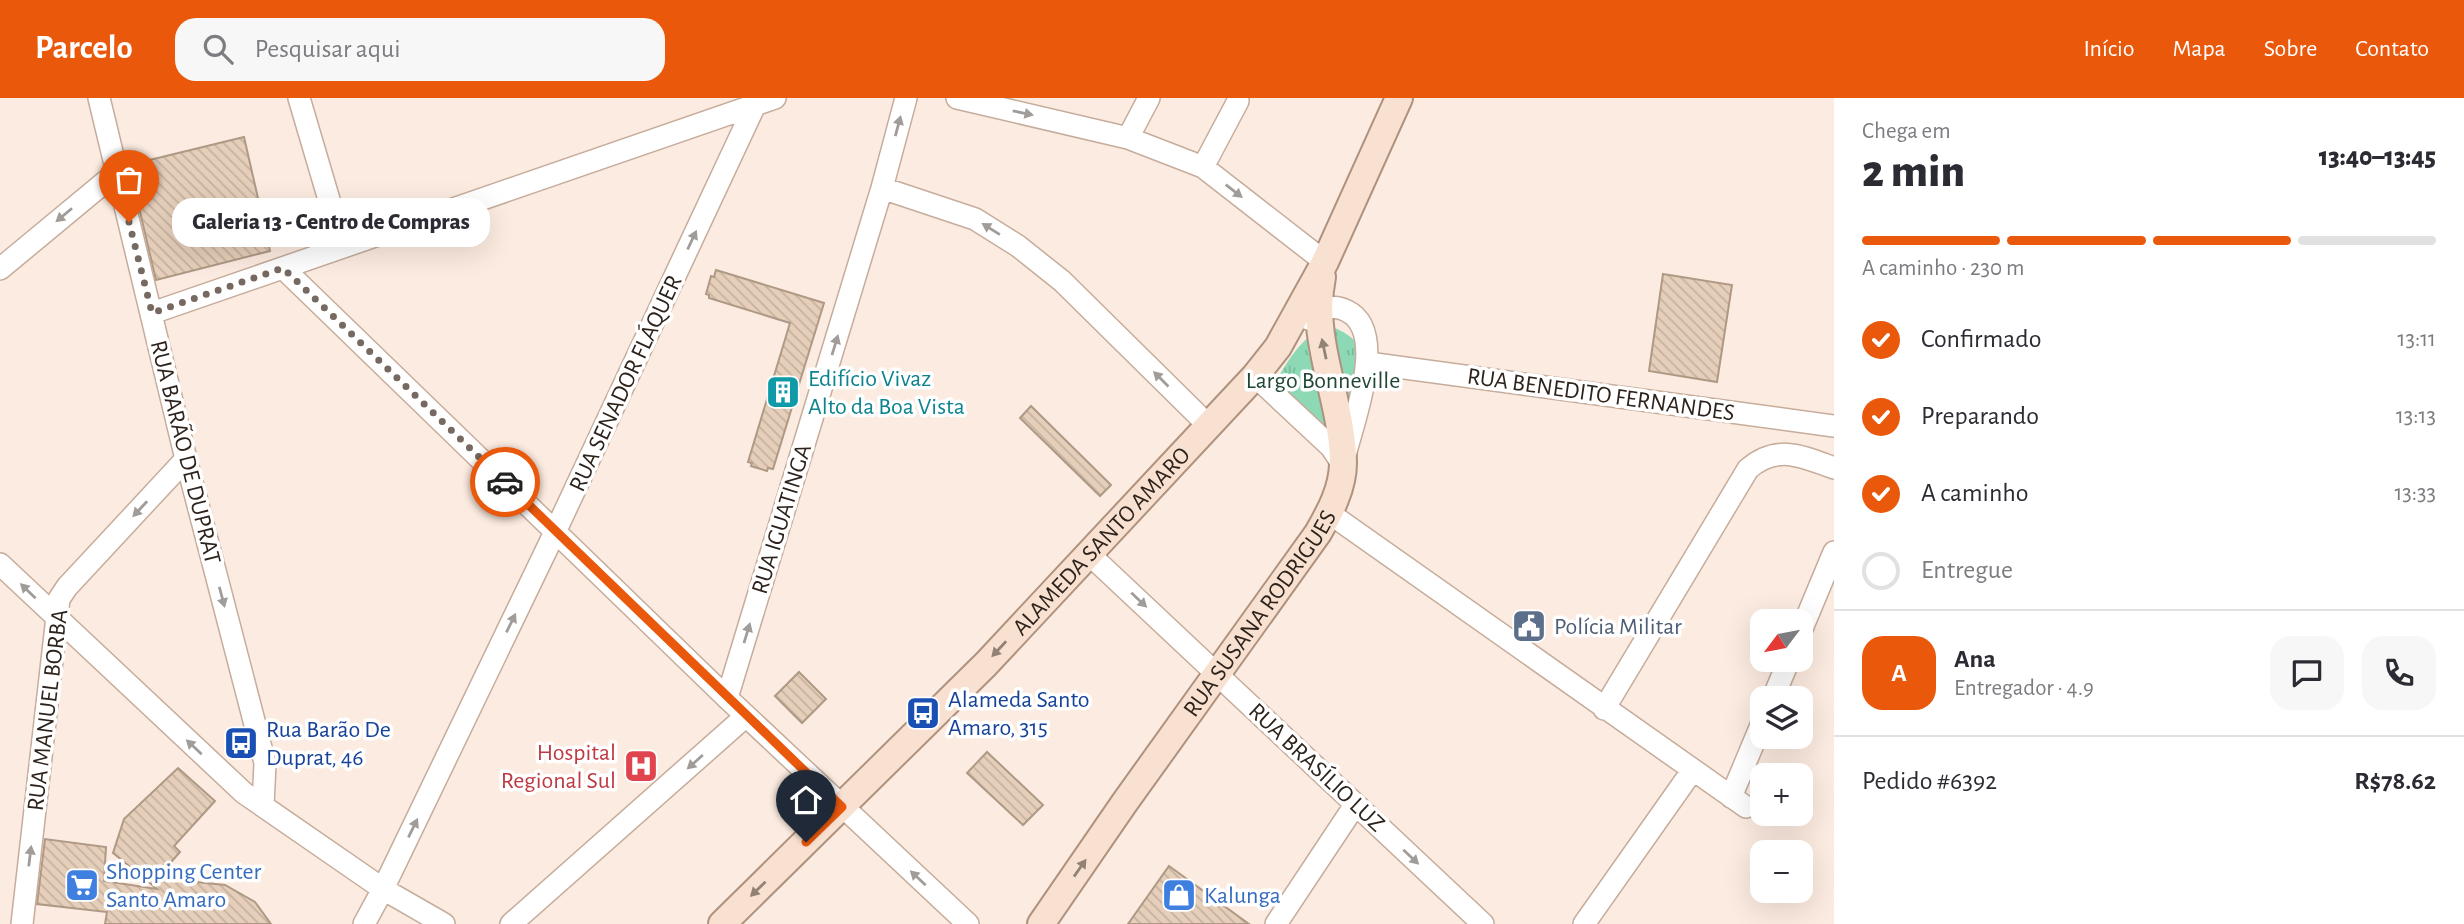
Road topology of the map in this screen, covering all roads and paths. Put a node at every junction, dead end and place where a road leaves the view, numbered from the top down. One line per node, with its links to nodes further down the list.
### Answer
1 (99, 98): 11 (street, RUA BARÃO DE DUPRAT)
2 (299, 98): 13 (street)
3 (906, 98): 12 (street, RUA IGUATINGA, one-way to 3)
4 (957, 98): 9 (street, one-way to 9)
5 (1149, 98): 9 (street)
6 (1399, 98): 14 (main road, ALAMEDA SANTO AMARO)
7 (765, 101): 13 (street); 28 (street, RUA SENADOR FLÁQUER, one-way to 7)
8 (1238, 101): 10 (street)
9 (1128, 138): 10 (street)
10 (1203, 167): 14 (street, one-way to 14)
11 (117, 172): 16 (street, one-way to 16); 18 (street, RUA BARÃO DE DUPRAT)
12 (882, 188): 23 (street, one-way to 12); 35 (street, RUA IGUATINGA, one-way to 12)
13 (343, 247): 15 (street)
14 (1325, 262): 17 (main road, RUA SUSANA RODRIGUES); 19 (main road, ALAMEDA SANTO AMARO)
15 (283, 268): 18 (street); 28 (street)
16 (0, 269)
17 (1318, 312): 19 (street); 20 (street); 25 (main road, RUA SUSANA RODRIGUES, one-way to 17)
18 (152, 313): 24 (street, RUA BARÃO DE DUPRAT)
19 (1278, 347): 21 (main road, ALAMEDA SANTO AMARO)
20 (1368, 363): 22 (street, RUA BENEDITO FERNANDES); 25 (street)
21 (1255, 376): 23 (main road, ALAMEDA SANTO AMARO); 25 (street)
22 (1834, 426)
23 (1209, 427): 30 (main road, ALAMEDA SANTO AMARO)
24 (186, 460): 33 (street, RUA MANUEL BORBA, one-way to 33); 41 (street, RUA BARÃO DE DUPRAT, one-way to 41)
25 (1343, 465): 27 (main road, RUA SUSANA RODRIGUES)
26 (1834, 468): 36 (street)
27 (1329, 513): 34 (main road, RUA SUSANA RODRIGUES); 36 (street)
28 (556, 530): 35 (street); 43 (street, RUA SENADOR FLÁQUER, one-way to 28)
29 (1834, 552): 32 (street)
30 (1088, 554): 34 (street, RUA BRASÍLIO LUZ, one-way to 34); 42 (main road, ALAMEDA SANTO AMARO, one-way to 42)
31 (0, 565): 33 (street, one-way to 31)
32 (1810, 609)
33 (57, 619): 41 (street, one-way to 33); 44 (street, RUA MANUEL BORBA, one-way to 33)
34 (1219, 674): 40 (street, RUA BRASÍLIO LUZ); 50 (main road, RUA SUSANA RODRIGUES, one-way to 34)
35 (727, 698): 37 (street)
36 (1604, 709): 39 (street)
37 (746, 716): 42 (street); 47 (street, one-way to 47)
38 (1754, 749): 39 (street)
39 (1692, 771): 53 (street)
40 (1355, 805): 51 (street); 52 (street, RUA BRASÍLIO LUZ, one-way to 52)
41 (263, 806): 43 (street)
42 (842, 807): 48 (main road, ALAMEDA SANTO AMARO, one-way to 48); 49 (street, one-way to 42)
43 (383, 889): 45 (street, RUA SENADOR FLÁQUER); 46 (street)
44 (22, 924)
45 (364, 924)
46 (444, 924)
47 (511, 924)
48 (722, 924)
49 (968, 924)
50 (1041, 924)
51 (1276, 924)
52 (1483, 924)
53 (1584, 924)

